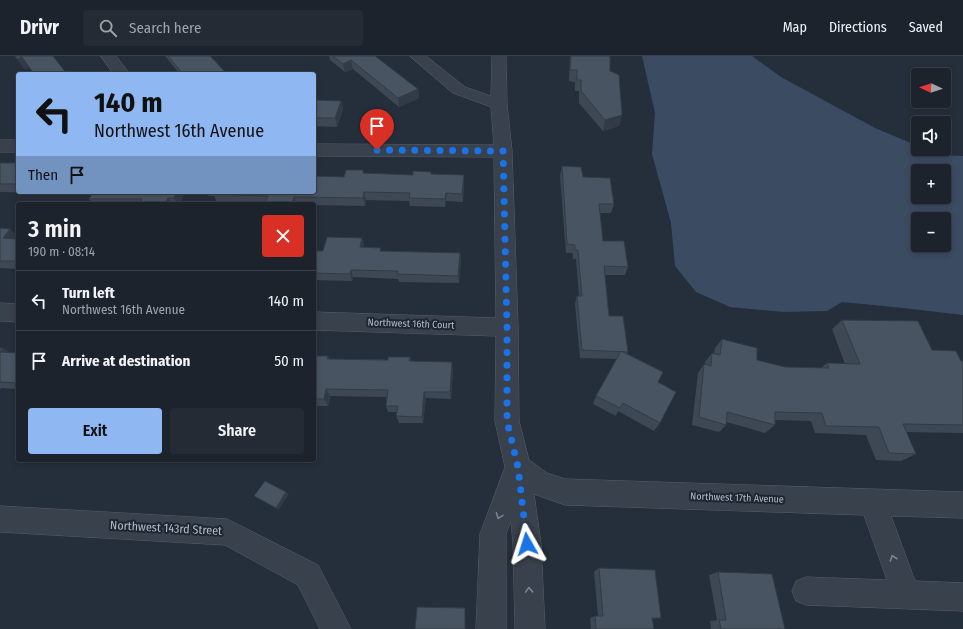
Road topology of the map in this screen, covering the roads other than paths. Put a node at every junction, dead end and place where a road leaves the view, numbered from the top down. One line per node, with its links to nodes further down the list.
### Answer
1 (108, 56): 4 (street)
2 (417, 56): 5 (street)
3 (499, 56): 5 (street)
4 (120, 72)
5 (499, 104): 9 (street)
6 (0, 146): 7 (street)
7 (16, 146)
8 (316, 150): 9 (street)
9 (503, 151): 13 (street)
10 (0, 312): 11 (street)
11 (16, 313)
12 (316, 321): 13 (street, Northwest 16th Court)
13 (507, 327): 14 (street)
14 (518, 467): 15 (street, Northwest 17th Avenue); 22 (street, one-way to 22); 23 (street, one-way to 14)
15 (873, 502): 16 (street, Northwest 17th Avenue); 19 (street, one-way to 15)
16 (963, 505)
17 (0, 519): 21 (street, Northwest 143rd Street)
18 (806, 591): 19 (street)
19 (906, 595): 20 (street)
20 (963, 597)
21 (336, 629)
22 (491, 629)
23 (530, 629)

